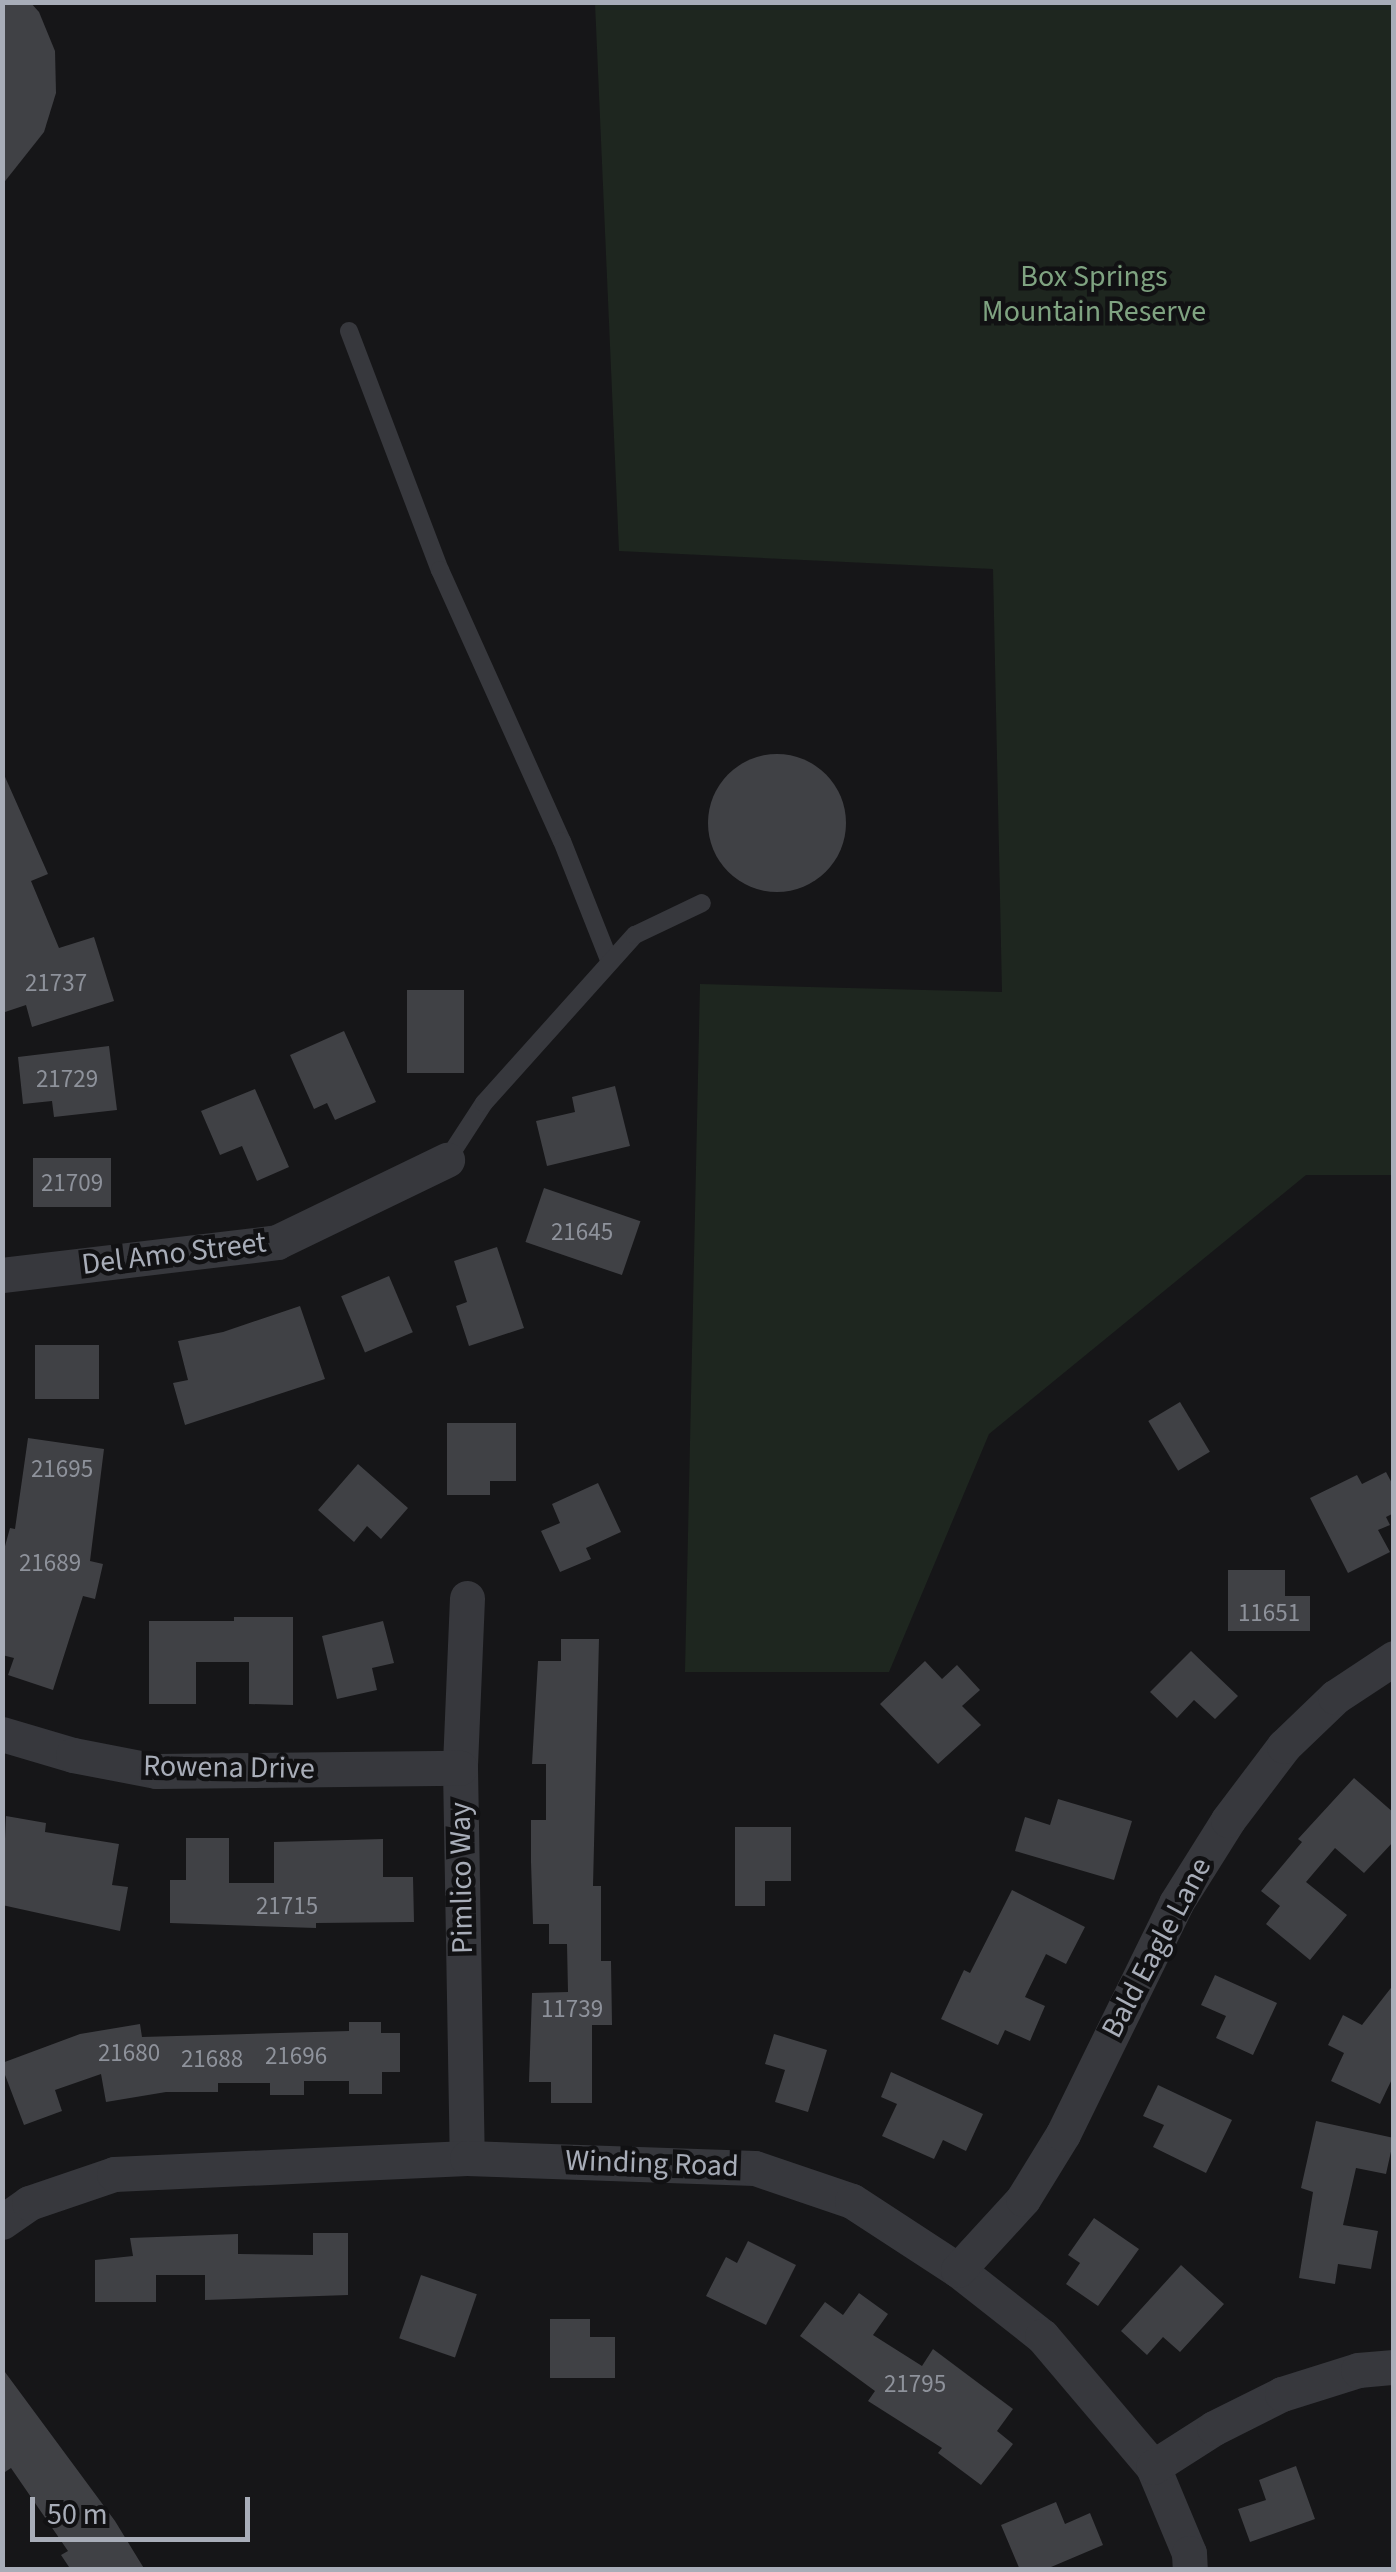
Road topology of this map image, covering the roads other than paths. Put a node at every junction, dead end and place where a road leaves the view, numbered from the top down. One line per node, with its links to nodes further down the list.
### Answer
1 (348, 331): 3 (lane)
2 (702, 903): 3 (lane)
3 (610, 962): 4 (lane)
4 (447, 1160): 5 (street, Del Amo Street)
5 (2, 1275)
6 (466, 1598): 9 (street, Pimlico Way)
7 (1394, 1658): 12 (street, Bald Eagle Lane)
8 (2, 1734): 9 (street, Rowena Drive)
9 (460, 1768): 10 (street, Pimlico Way)
10 (466, 2158): 11 (street, Winding Road); 12 (street, Winding Road)
11 (2, 2222)
12 (958, 2270): 14 (street, Winding Road)
13 (1394, 2366): 14 (street)
14 (1153, 2468): 15 (street, Winding Road)
15 (1190, 2570)

